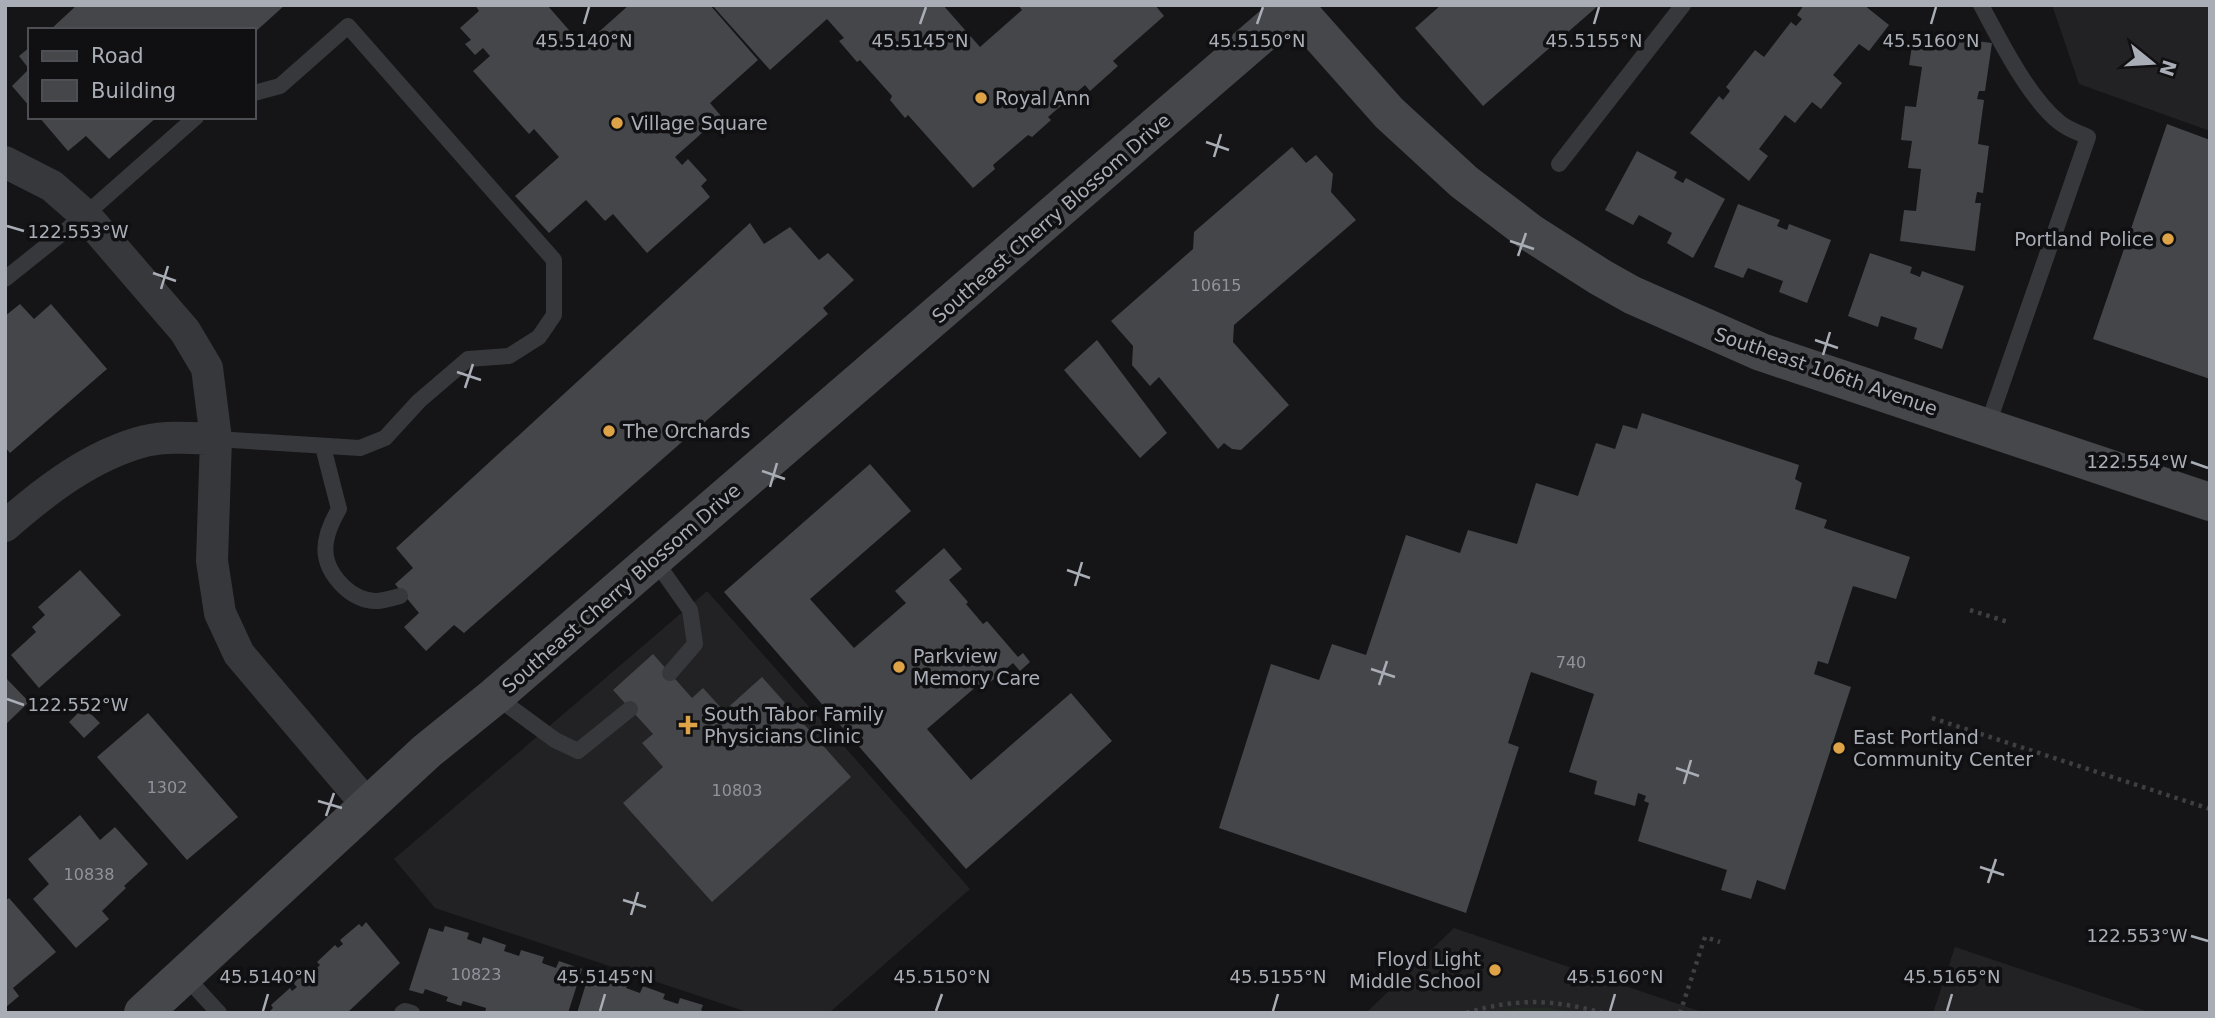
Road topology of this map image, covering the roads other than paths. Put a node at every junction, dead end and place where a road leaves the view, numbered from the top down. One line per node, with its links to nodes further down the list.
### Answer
1 (1683, 5): 7 (lane)
2 (1982, 5): 10 (lane)
3 (1294, 6): 10 (main road, Southeast 106th Avenue); 15 (main road, Southeast Cherry Blossom Drive)
4 (256, 92): 12 (lane)
5 (194, 119): 8 (lane)
6 (5, 162): 8 (street)
7 (1559, 164)
8 (85, 215): 9 (lane); 11 (street)
9 (5, 279)
10 (1987, 428): 13 (main road, Southeast 106th Avenue)
11 (216, 439): 12 (lane); 14 (street); 20 (street)
12 (323, 447): 16 (lane)
13 (2210, 502)
14 (5, 526)
15 (654, 559): 17 (lane); 18 (main road, Southeast Cherry Blossom Drive)
16 (400, 596)
17 (670, 673)
18 (495, 696): 19 (lane); 20 (main road, Southeast Cherry Blossom Drive)
19 (630, 709)
20 (368, 806): 21 (main road, Southeast Cherry Blossom Drive)
21 (184, 976): 22 (main road, Southeast Cherry Blossom Drive); 23 (lane)
22 (143, 1013)
23 (219, 1013)
24 (402, 1013): 25 (lane)
25 (412, 1013)

